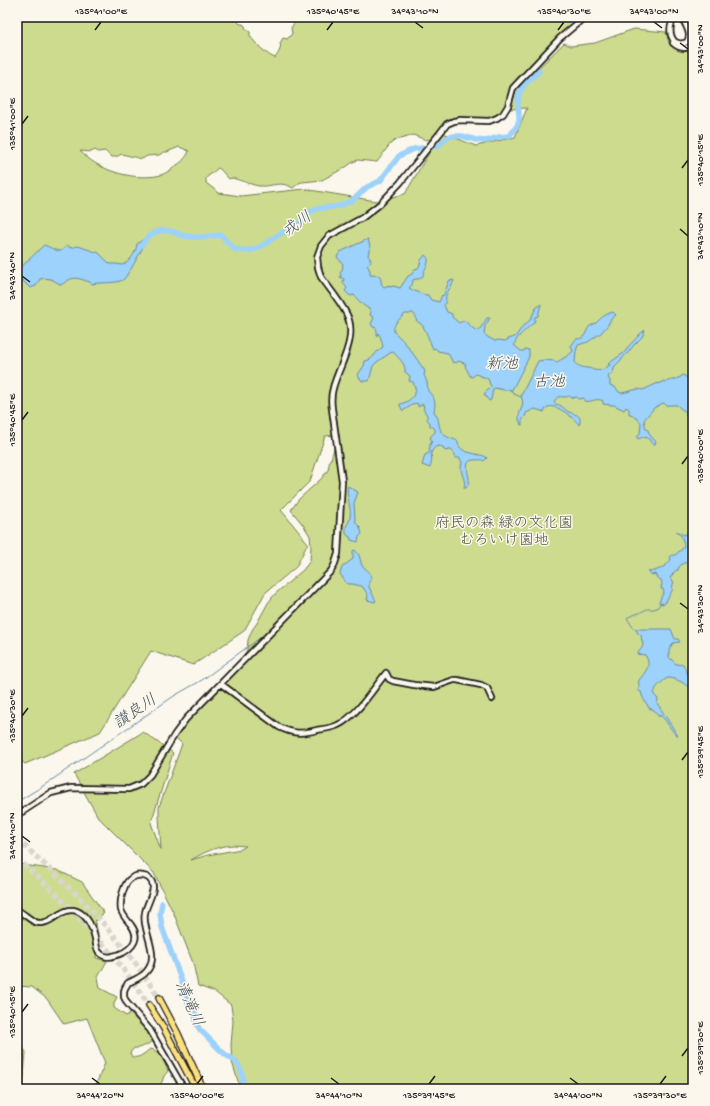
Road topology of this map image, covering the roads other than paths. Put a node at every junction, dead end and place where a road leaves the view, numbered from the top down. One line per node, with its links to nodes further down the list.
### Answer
1 (585, 17): 5 (street)
2 (683, 17): 3 (street)
3 (672, 18): 4 (street)
4 (693, 46)
5 (221, 684): 6 (street); 7 (street)
6 (492, 699)
7 (17, 812)
8 (17, 910): 11 (street)
9 (160, 998): 13 (highway)
10 (149, 1005): 12 (highway)
11 (184, 1089)
12 (196, 1089)
13 (203, 1089)

